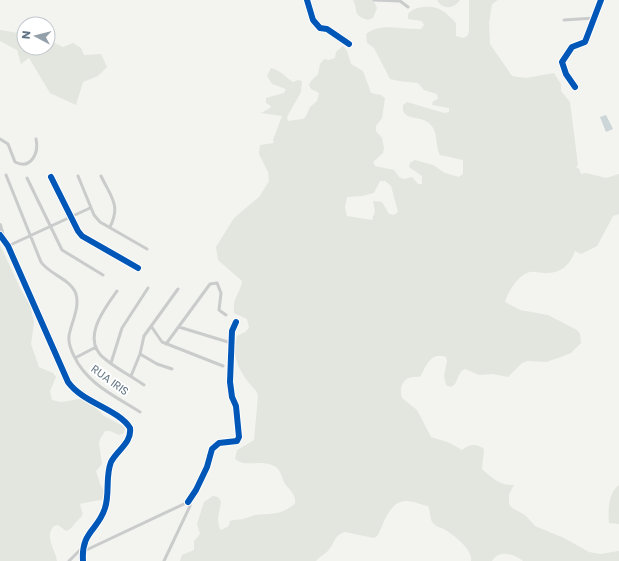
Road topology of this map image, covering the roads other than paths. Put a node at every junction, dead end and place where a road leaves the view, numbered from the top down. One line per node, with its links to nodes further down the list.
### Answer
1 (307, 0): 7 (street)
2 (374, 0): 4 (street)
3 (601, 0): 5 (street)
4 (408, 7)
5 (594, 18): 6 (street); 8 (street)
6 (564, 20)
7 (349, 44)
8 (575, 87)
9 (0, 139): 10 (street)
10 (36, 139)
11 (6, 175): 22 (street, RUA IRIS)
12 (78, 176): 16 (street)
13 (101, 176): 20 (street)
14 (51, 177): 17 (street)
15 (27, 178): 19 (street)
16 (90, 208): 17 (street); 20 (street)
17 (70, 217): 19 (street); 26 (street)
18 (0, 225): 23 (street)
19 (50, 226): 22 (street); 27 (street)
20 (110, 227): 25 (street)
21 (0, 235): 23 (street)
22 (30, 236): 24 (street); 39 (street, RUA IRIS)
23 (4, 240): 24 (street)
24 (8, 246): 47 (street)
25 (147, 249)
26 (138, 268)
27 (103, 275)
28 (148, 288): 40 (street)
29 (178, 289): 33 (street)
30 (117, 291): 37 (street)
31 (226, 315): 34 (street)
32 (236, 322): 46 (street)
33 (151, 326): 36 (street); 38 (street)
34 (179, 327): 35 (street); 36 (street)
35 (228, 342)
36 (166, 344): 41 (street)
37 (96, 348): 39 (street); 40 (street)
38 (140, 354): 42 (street); 43 (street)
39 (75, 358): 45 (street, RUA IRIS)
40 (111, 363): 43 (street)
41 (223, 366)
42 (172, 369)
43 (131, 376): 44 (street)
44 (144, 385)
45 (140, 412)
46 (188, 502): 47 (street); 50 (street)
47 (82, 550): 48 (street); 49 (street)
48 (69, 561)
49 (83, 561)
50 (164, 561)

